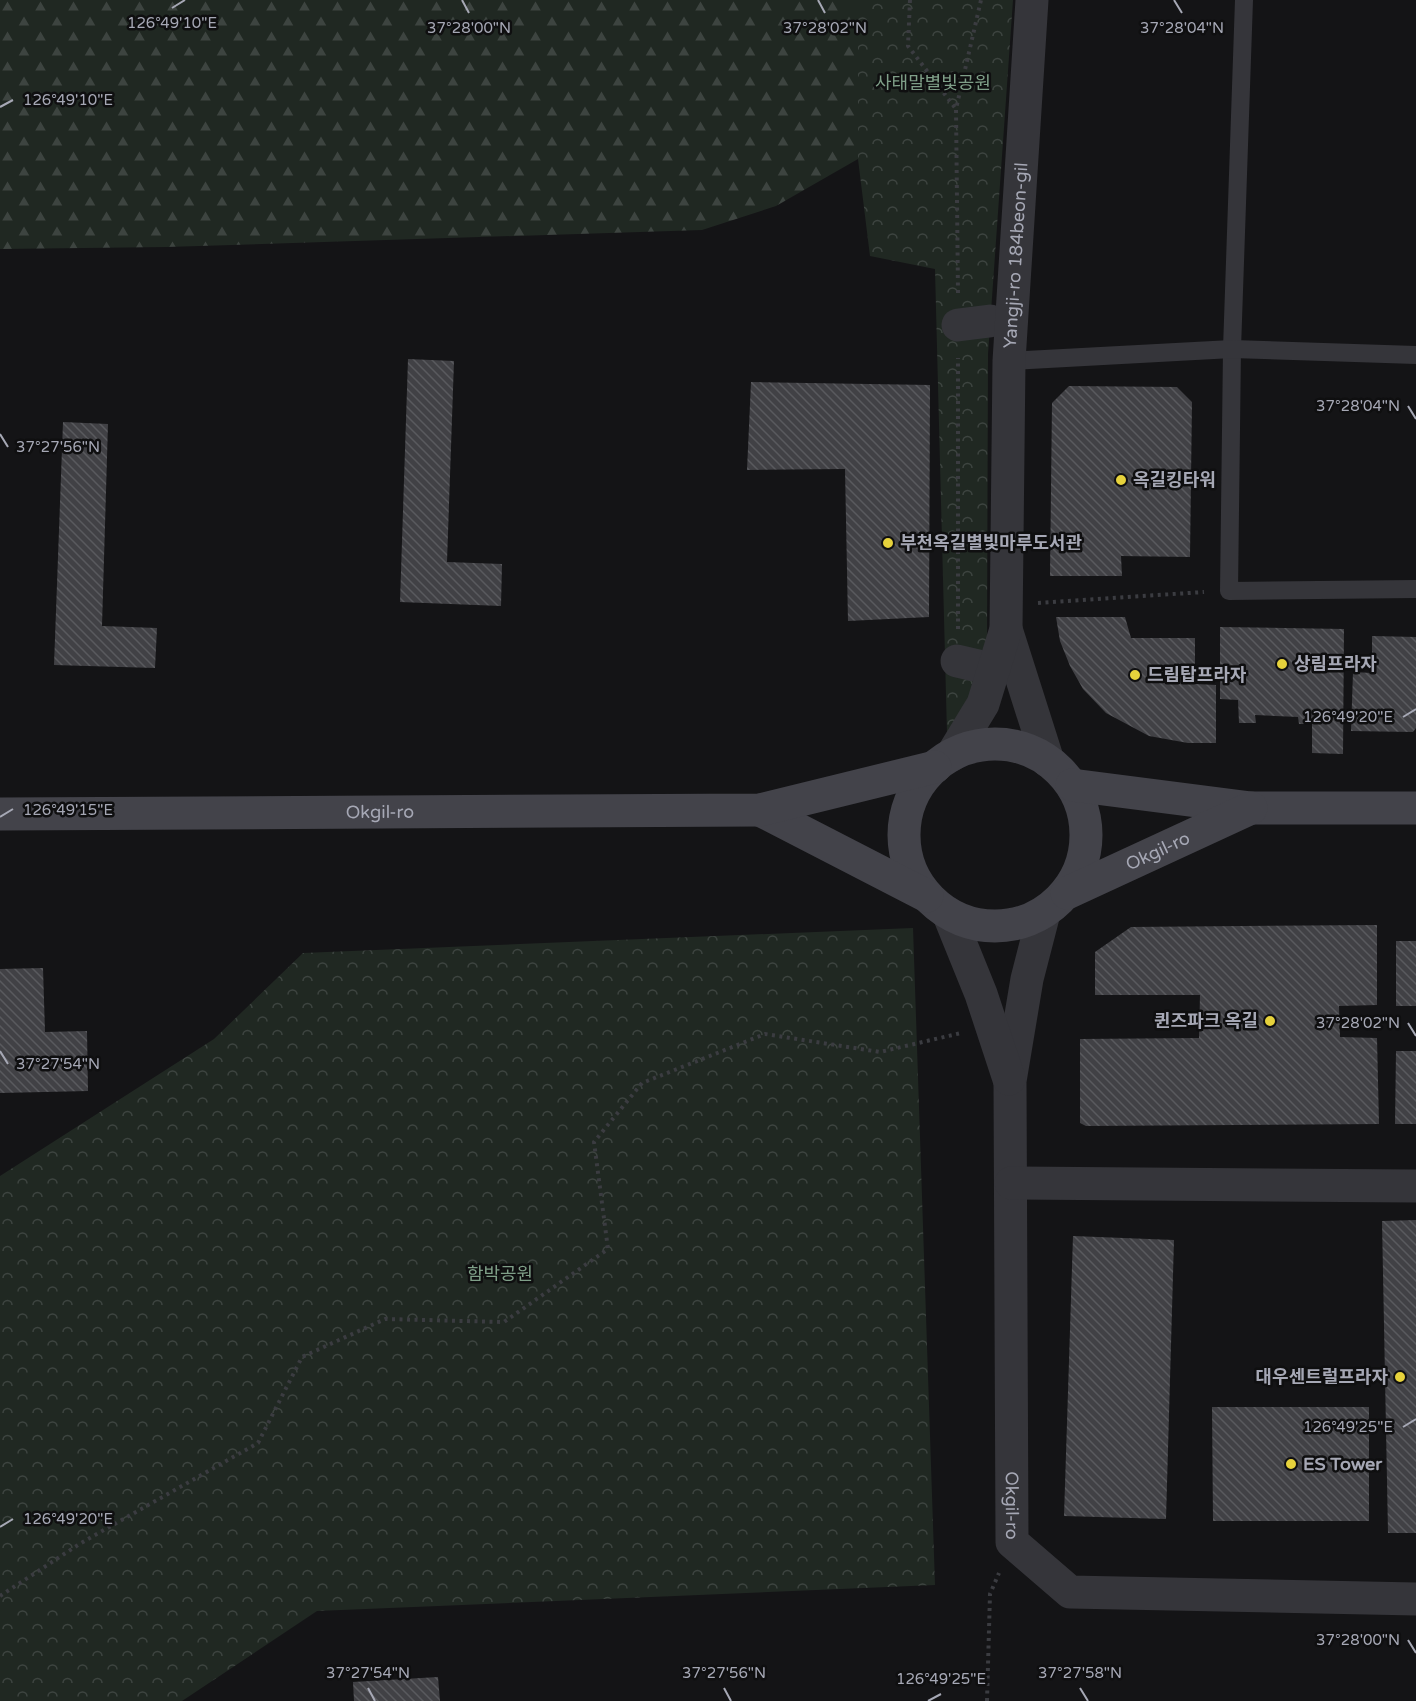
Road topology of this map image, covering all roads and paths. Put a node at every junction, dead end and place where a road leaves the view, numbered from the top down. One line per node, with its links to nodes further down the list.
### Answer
1 (910, 0): 4 (path)
2 (1032, 0): 7 (street, Yangji-ro 184beon-gil)
3 (1244, 0): 5 (lane)
4 (956, 109)
5 (1232, 349): 6 (lane, Yangji-ro 184beon-gil); 7 (lane, Yangji-ro 184beon-gil); 9 (lane)
6 (1416, 355)
7 (1009, 361): 10 (street)
8 (1416, 589): 9 (lane)
9 (1229, 591): 10 (path)
10 (1006, 617): 11 (street); 12 (street)
11 (943, 761): 12 (street); 16 (street, Okgil-ro); 19 (street)
12 (1048, 761): 13 (street)
13 (1071, 785): 14 (street, Okgil-ro); 18 (street)
14 (1251, 808): 15 (street, Okgil-ro); 18 (street, Okgil-ro)
15 (1416, 808)
16 (760, 810): 17 (street, Okgil-ro); 19 (street, Okgil-ro)
17 (0, 814)
18 (1056, 903): 19 (street); 21 (street)
19 (938, 906): 20 (street)
20 (990, 1027): 21 (street); 25 (path)
21 (1010, 1081): 22 (street, Okgil-ro)
22 (1011, 1183): 23 (street); 24 (street, Okgil-ro)
23 (1416, 1186)
24 (1011, 1542): 26 (street, Okgil-ro); 27 (path)
25 (0, 1596)
26 (1416, 1599)
27 (987, 1701)

